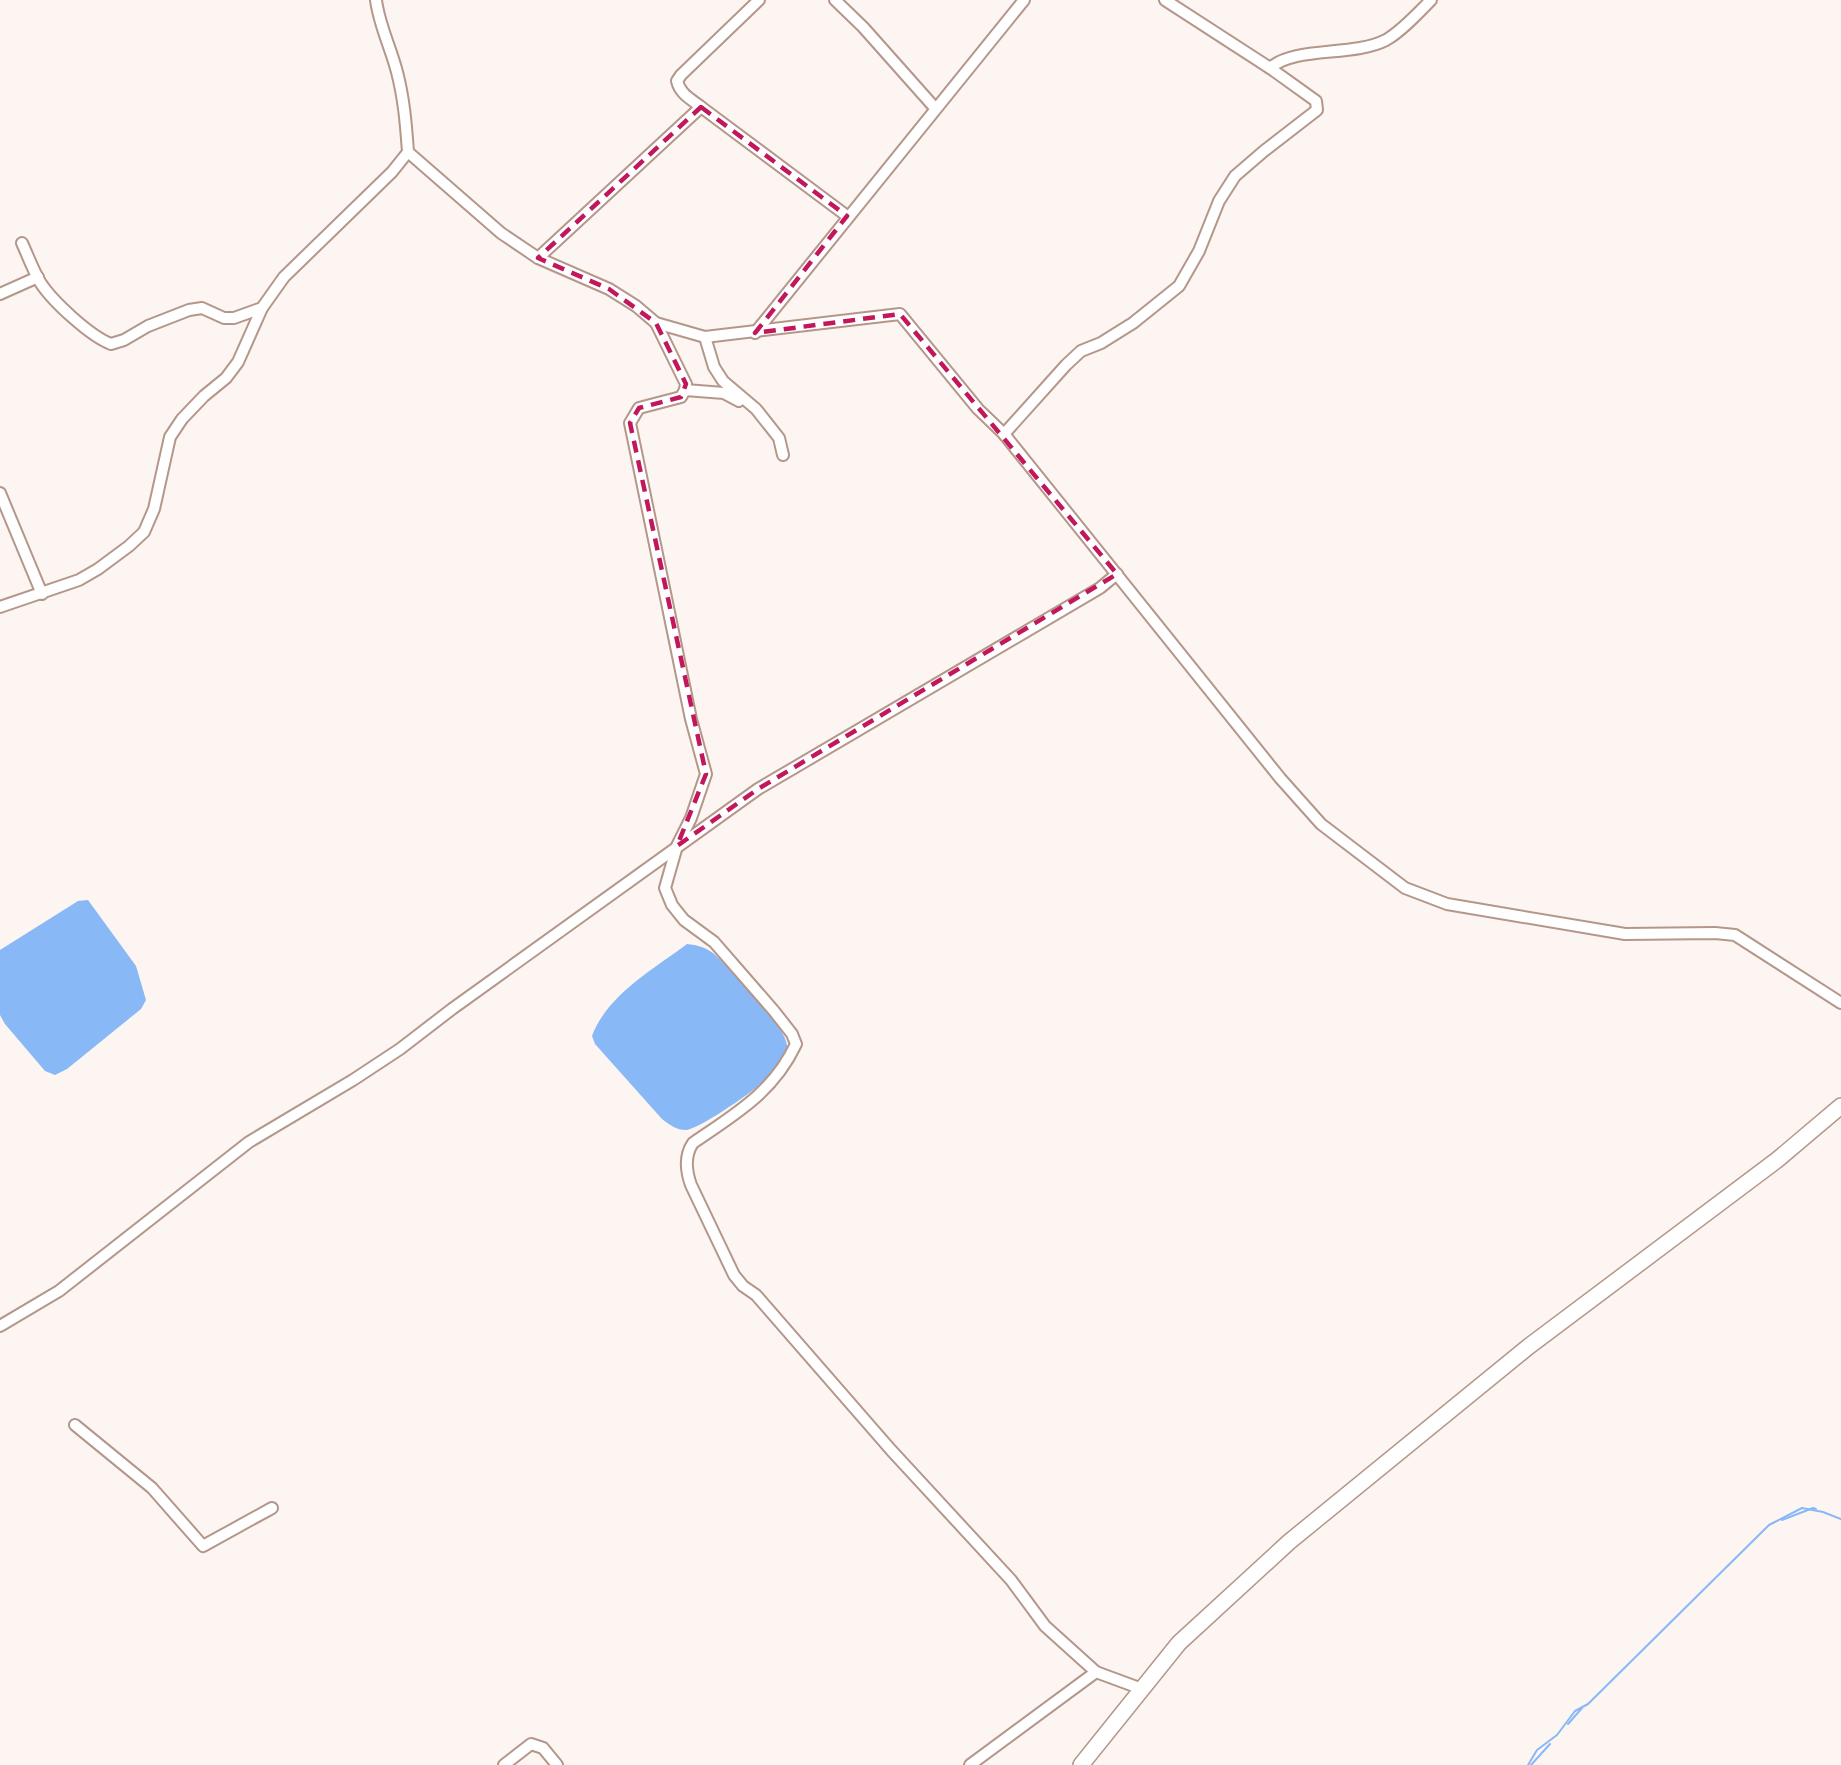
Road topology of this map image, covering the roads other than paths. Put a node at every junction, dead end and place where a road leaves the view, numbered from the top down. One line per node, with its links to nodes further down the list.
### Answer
1 (376, 0): 10 (street)
2 (759, 0): 8 (street)
3 (835, 0): 9 (street)
4 (1024, 0): 9 (street)
5 (1165, 0): 7 (street)
6 (1431, 0): 7 (street)
7 (1270, 68): 22 (street)
8 (701, 107): 11 (street); 13 (street)
9 (935, 108): 11 (street)
10 (408, 152): 13 (street); 16 (street)
11 (847, 216): 18 (street)
12 (22, 243): 14 (street)
13 (538, 258): 17 (street)
14 (38, 277): 15 (street); 16 (street)
15 (0, 294)
16 (262, 308): 26 (street)
17 (656, 323): 19 (street); 20 (street)
18 (755, 333): 19 (street); 22 (street)
19 (705, 337): 21 (street)
20 (685, 390): 21 (street); 28 (street)
21 (756, 409): 23 (street)
22 (1004, 434): 25 (street)
23 (783, 455)
24 (0, 493): 26 (street)
25 (1117, 574): 28 (street); 29 (street)
26 (42, 594): 27 (street)
27 (0, 607)
28 (677, 846): 31 (street); 34 (street)
29 (1841, 1003)
30 (1841, 1106): 35 (street)
31 (0, 1326)
32 (75, 1425): 33 (street)
33 (272, 1508)
34 (1096, 1672): 35 (street); 38 (street)
35 (1142, 1689): 39 (street)
36 (504, 1765): 37 (street)
37 (557, 1765)
38 (970, 1765)
39 (1081, 1765)

